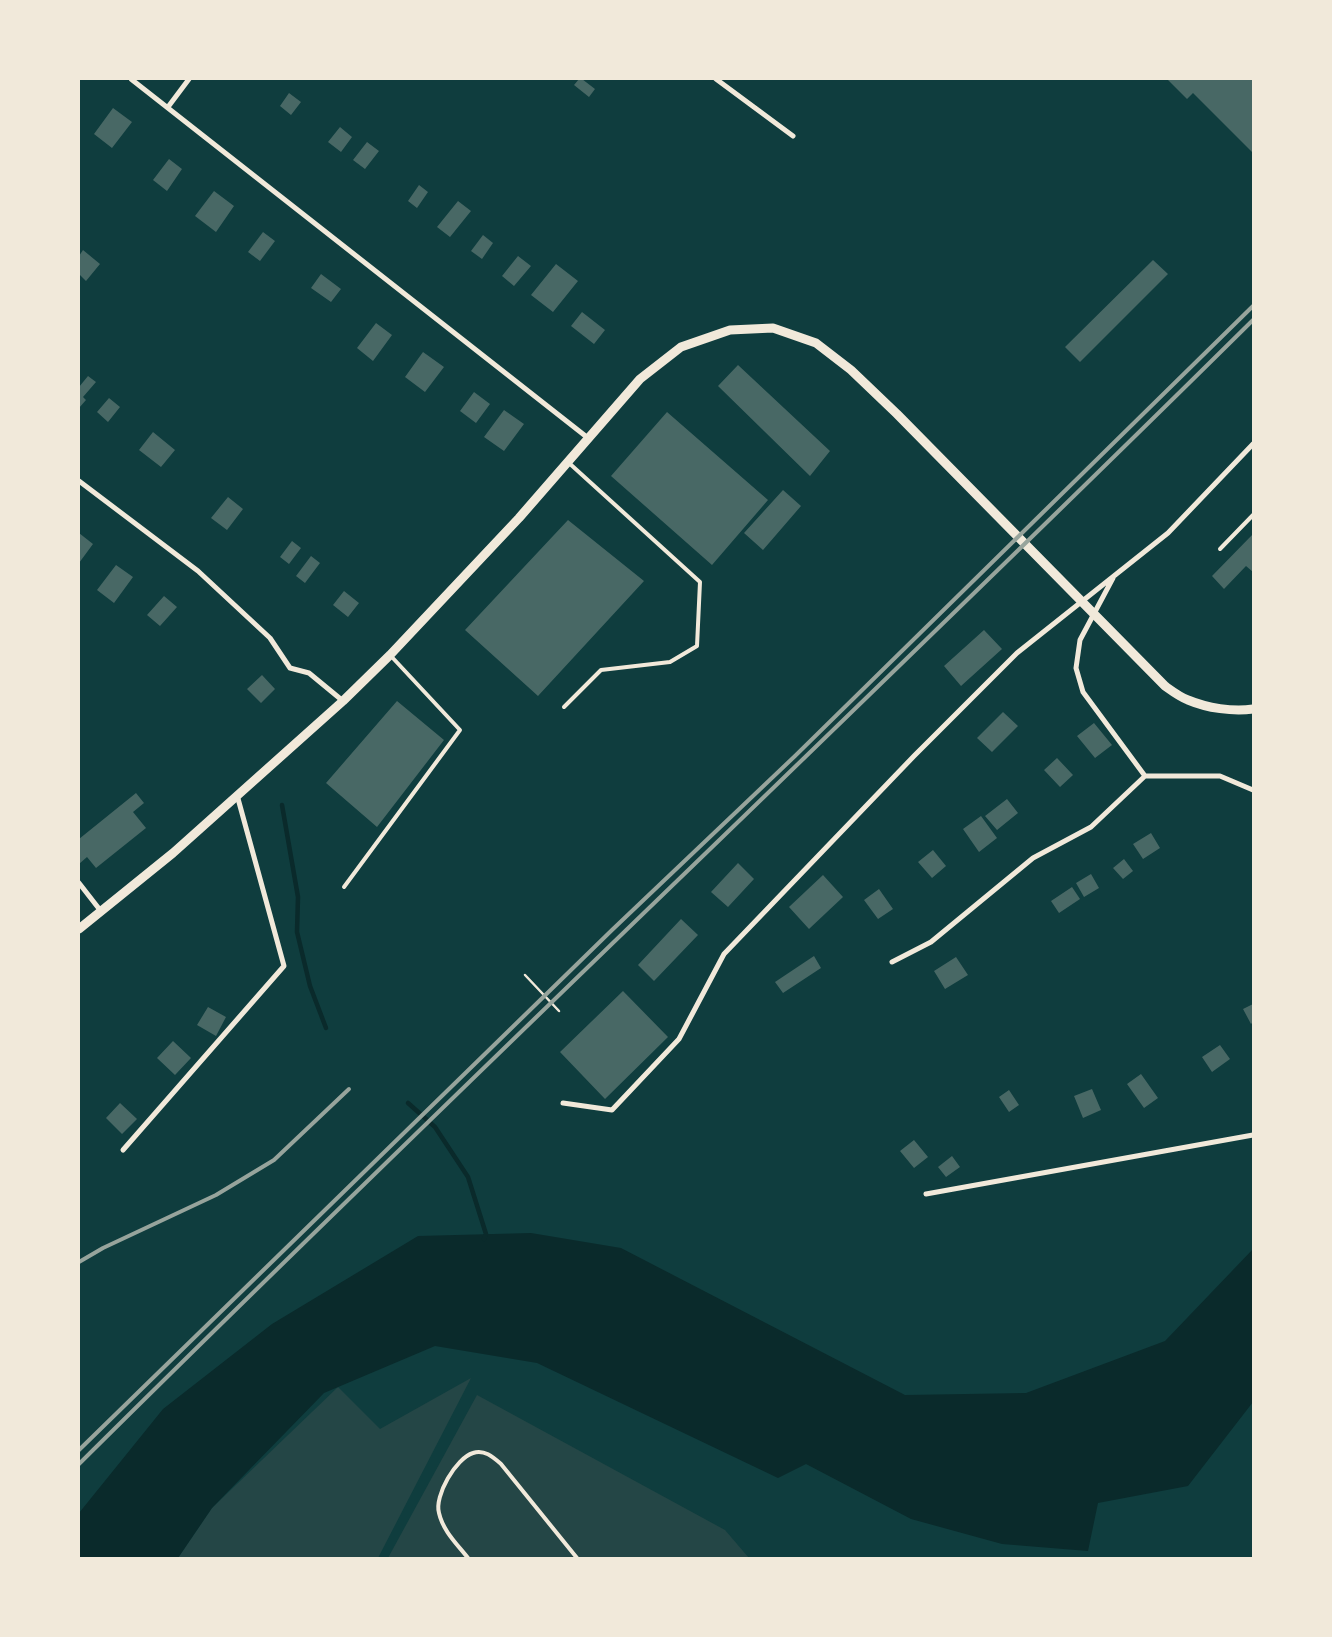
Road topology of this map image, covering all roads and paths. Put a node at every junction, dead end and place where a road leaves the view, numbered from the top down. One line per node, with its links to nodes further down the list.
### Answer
1 (131, 79): 4 (street)
2 (188, 79): 4 (street)
3 (716, 79): 5 (street)
4 (168, 107): 6 (street)
5 (793, 136)
6 (588, 438): 8 (street); 16 (street)
7 (1253, 444): 12 (street)
8 (567, 462): 13 (street); 15 (lane)
9 (79, 481): 14 (street)
10 (1253, 515): 11 (lane)
11 (1220, 550)
12 (1114, 575): 17 (street); 27 (street)
13 (390, 655): 14 (street); 21 (lane)
14 (343, 701): 19 (street)
15 (564, 707)
16 (1253, 709)
17 (1145, 776): 18 (street); 24 (street)
18 (1253, 790)
19 (237, 796): 22 (street); 29 (street)
20 (79, 883): 22 (street)
21 (344, 887)
22 (100, 910): 23 (street)
23 (79, 929)
24 (892, 962)
25 (525, 975): 26 (path)
26 (559, 1011)
27 (563, 1103)
28 (1253, 1135): 30 (street)
29 (123, 1150)
30 (926, 1194)
31 (468, 1558): 32 (lane)
32 (576, 1558)

